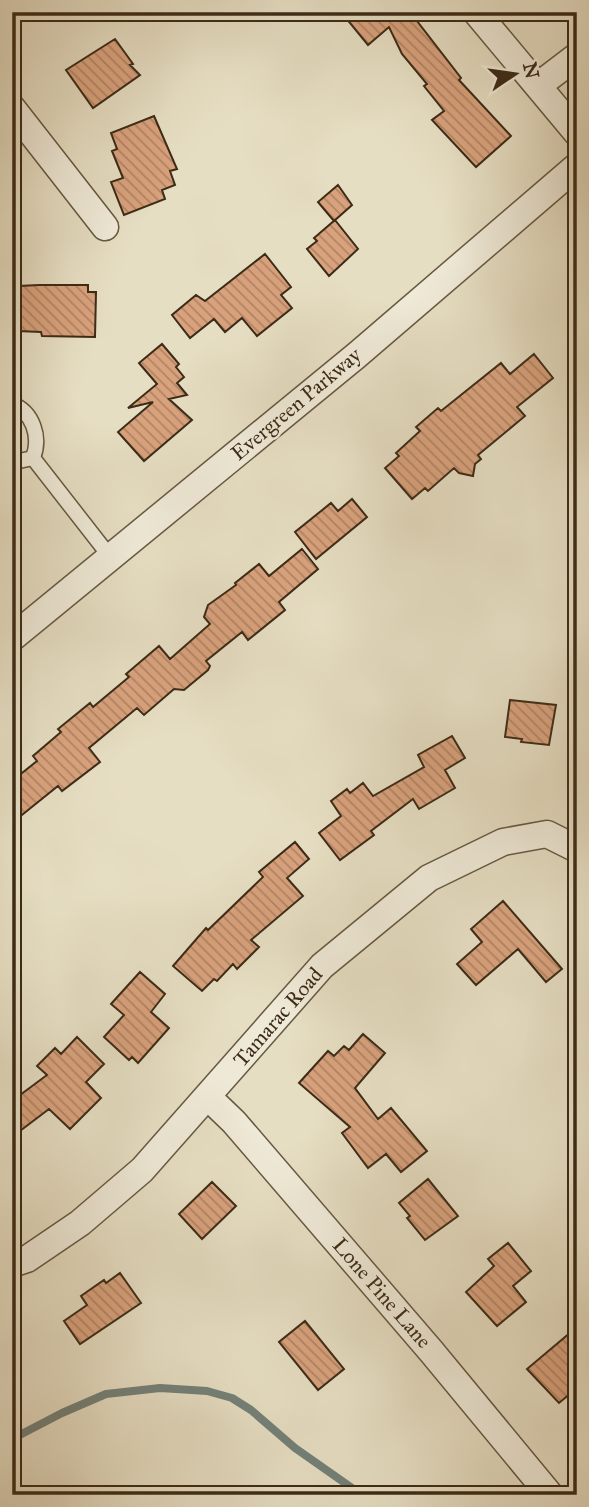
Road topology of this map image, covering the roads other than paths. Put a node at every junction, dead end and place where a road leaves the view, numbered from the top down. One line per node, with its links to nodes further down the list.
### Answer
1 (476, 12): 3 (street)
2 (577, 55): 3 (street)
3 (538, 85): 5 (street)
4 (12, 108): 7 (street)
5 (577, 133)
6 (577, 166): 11 (street, Evergreen Parkway)
7 (105, 227)
8 (12, 404): 9 (lane)
9 (33, 458): 10 (lane); 11 (lane)
10 (12, 460)
11 (111, 558): 12 (street, Evergreen Parkway)
12 (12, 638)
13 (577, 849): 14 (street, Tamarac Road)
14 (208, 1097): 15 (street, Tamarac Road); 16 (street, Lone Pine Lane)
15 (12, 1264)
16 (550, 1495)

